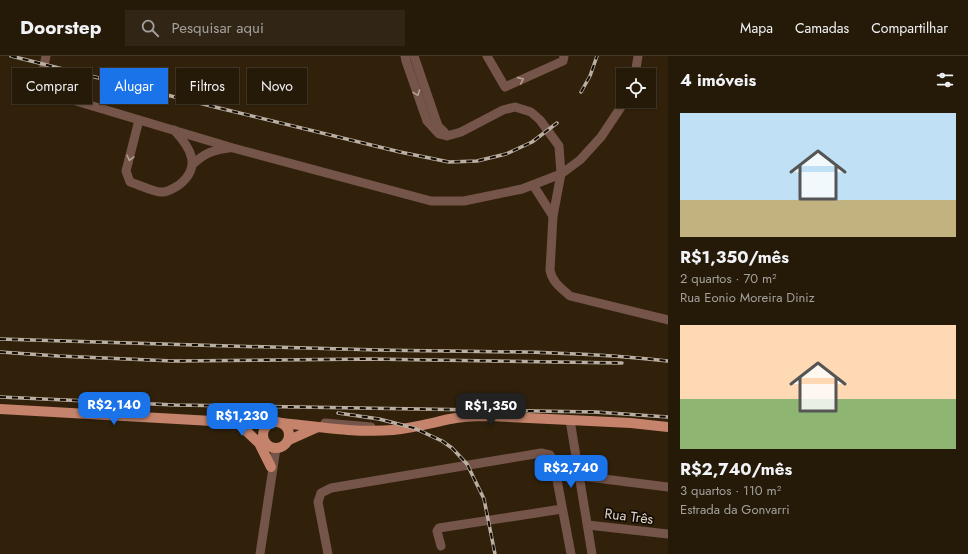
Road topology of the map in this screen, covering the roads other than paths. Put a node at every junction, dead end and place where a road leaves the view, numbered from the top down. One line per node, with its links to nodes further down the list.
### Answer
1 (46, 56): 9 (street)
2 (405, 56): 11 (street, one-way to 11)
3 (414, 56): 11 (street)
4 (487, 56): 5 (street, one-way to 5)
5 (564, 56)
6 (638, 56): 7 (street)
7 (636, 68)
8 (622, 108): 14 (street)
9 (139, 120): 10 (street); 13 (street, one-way to 13)
10 (174, 130): 12 (street); 13 (street)
11 (447, 136): 14 (street)
12 (233, 148): 13 (street); 15 (street)
13 (193, 164)
14 (561, 174): 15 (street); 16 (street)
15 (533, 185): 16 (street)
16 (553, 216): 17 (street)
17 (668, 320)
18 (0, 409): 20 (main road)
19 (570, 420): 24 (main road); 25 (main road); 30 (street)
20 (230, 422): 21 (main road); 22 (main road)
21 (276, 422): 23 (main road); 25 (street); 26 (main road); 27 (main road)
22 (241, 426): 26 (main road); 29 (main road)
23 (318, 427): 25 (main road); 27 (main road)
24 (668, 427)
25 (392, 430)
26 (263, 439): 28 (main road)
27 (289, 440): 28 (main road)
28 (273, 448): 29 (street); 31 (street)
29 (271, 467): 31 (street)
30 (580, 476): 32 (street); 34 (street)
31 (271, 480): 37 (street)
32 (668, 487)
33 (562, 509): 36 (street); 38 (street); 39 (street)
34 (588, 525): 35 (street, Rua Três); 40 (street)
35 (668, 534)
36 (441, 546)
37 (260, 554)
38 (328, 554)
39 (571, 554)
40 (592, 554)

